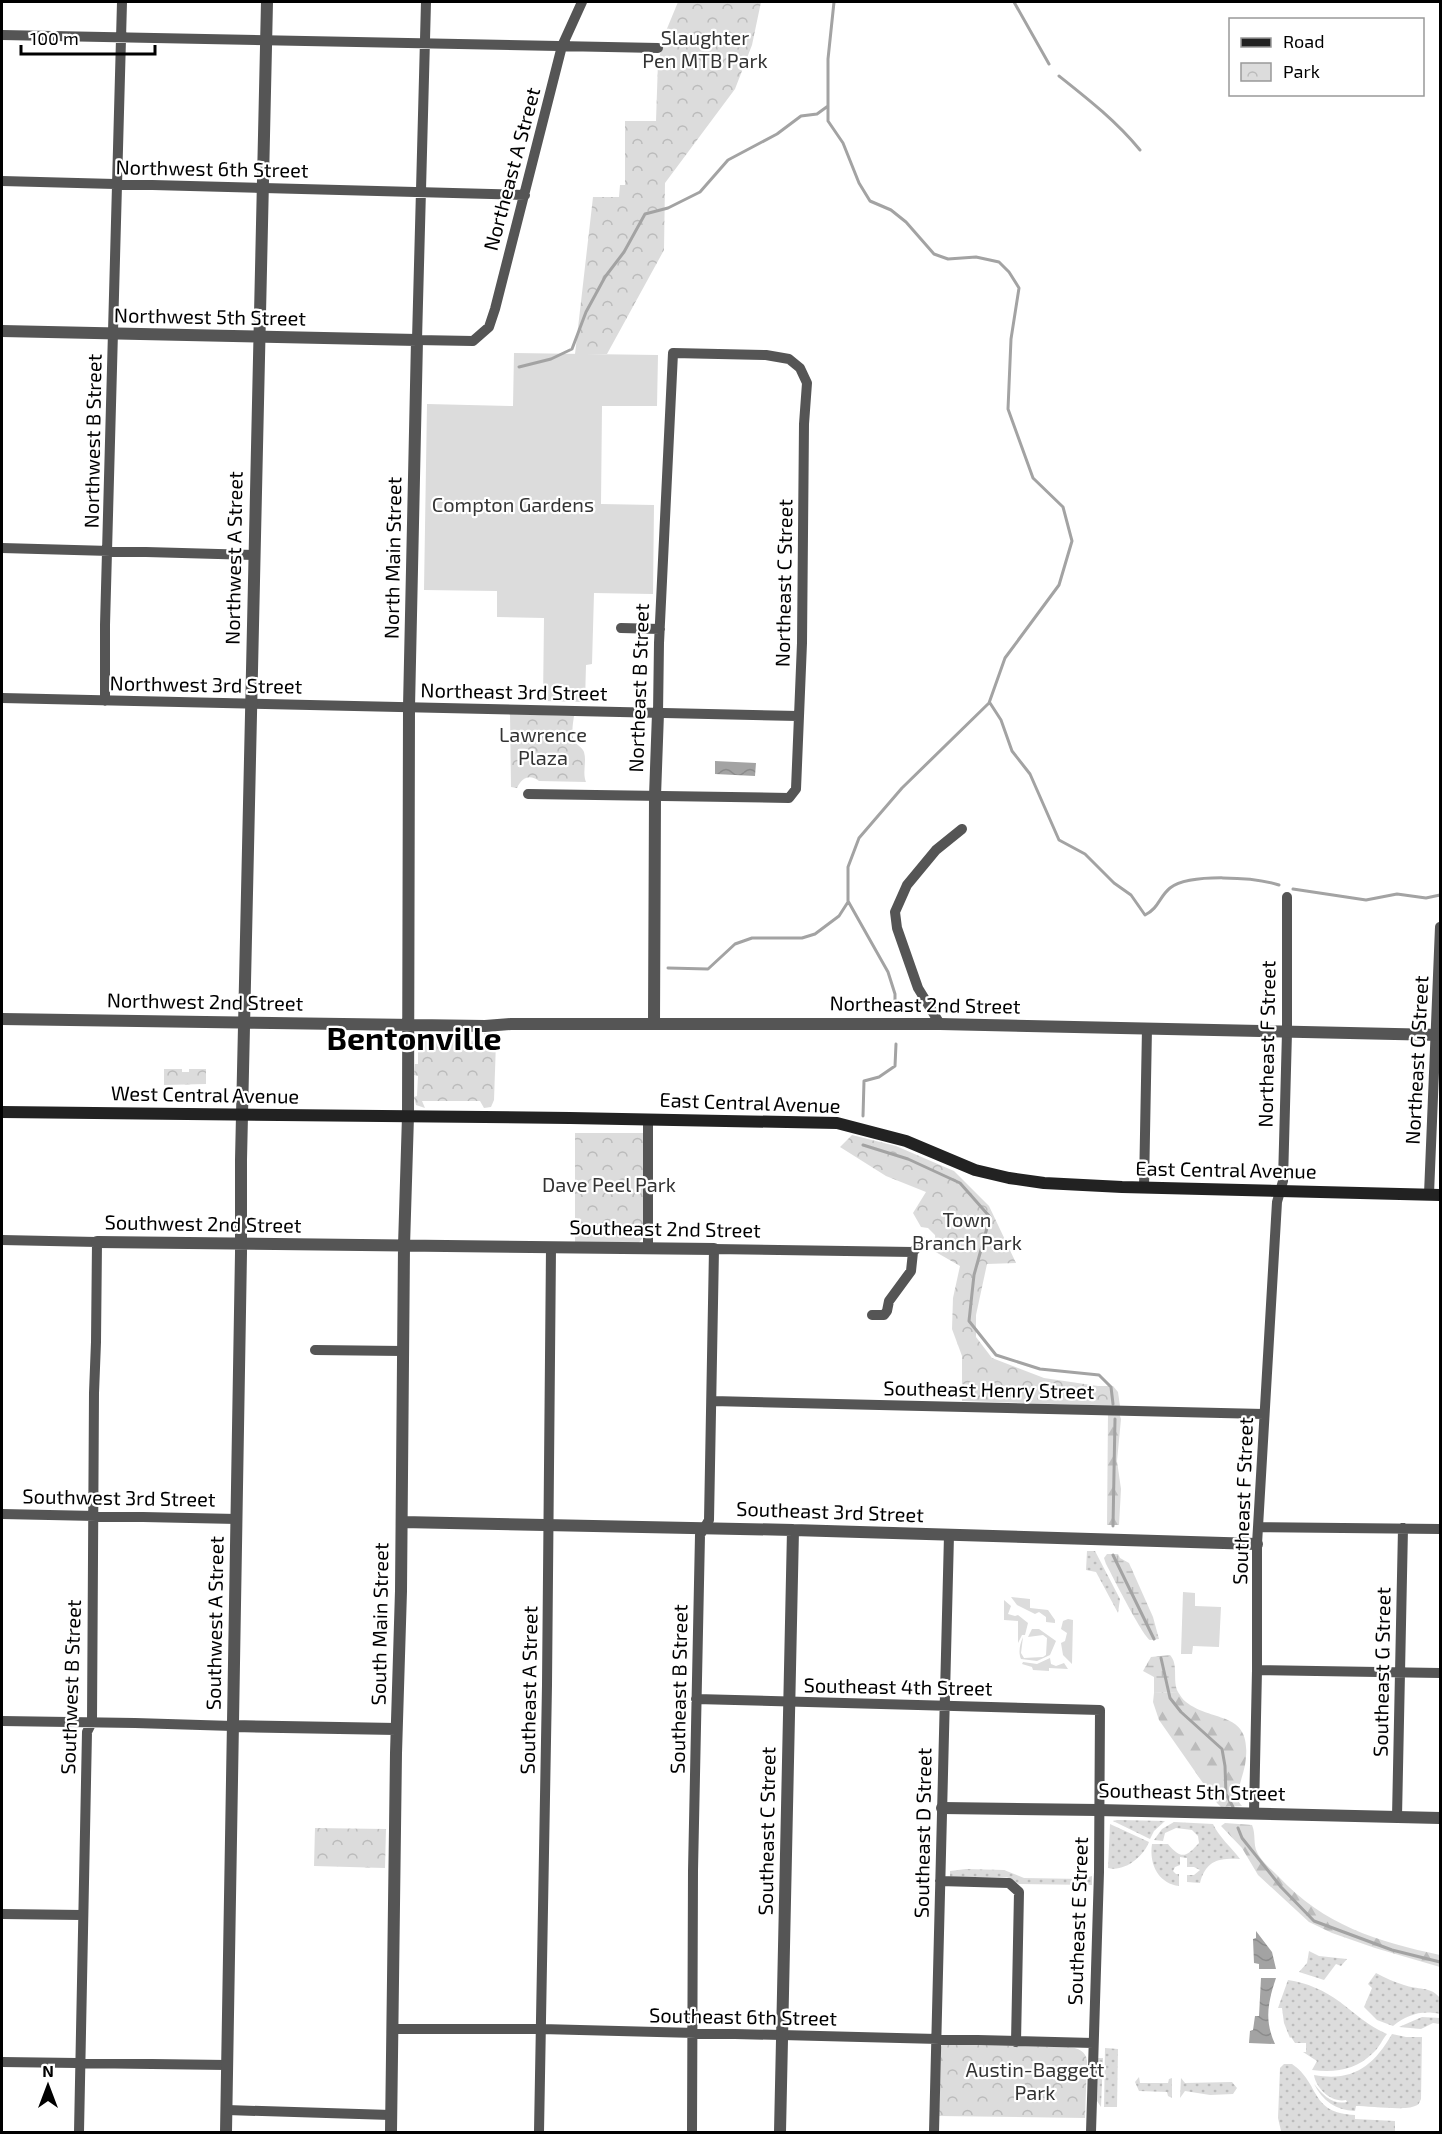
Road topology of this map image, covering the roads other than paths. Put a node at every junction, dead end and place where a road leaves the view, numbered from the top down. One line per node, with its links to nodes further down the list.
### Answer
1 (122, 2): 6 (street, Northwest B Street)
2 (267, 2): 7 (street, Northwest A Street)
3 (426, 2): 8 (street, North Main Street)
4 (582, 2): 9 (street, Northeast A Street)
5 (2, 35): 6 (street)
6 (122, 38): 7 (street); 12 (street, Northwest B Street)
7 (267, 40): 8 (street); 13 (street, Northwest A Street)
8 (425, 43): 9 (street); 14 (street, North Main Street)
9 (562, 46): 10 (street); 15 (street, Northeast A Street)
10 (658, 48)
11 (2, 181): 12 (street, Northwest 6th Street)
12 (118, 184): 13 (street, Northwest 6th Street); 17 (street, Northwest B Street)
13 (263, 188): 14 (street, Northwest 6th Street); 18 (street, Northwest A Street)
14 (421, 192): 15 (street, Northwest 6th Street); 19 (street, North Main Street)
15 (525, 195): 19 (street, Northeast A Street)
16 (2, 331): 17 (street, Northwest 5th Street)
17 (114, 334): 18 (street, Northwest 5th Street); 22 (street, Northwest B Street)
18 (259, 338): 19 (street, Northwest 5th Street); 23 (street, Northwest A Street)
19 (417, 340): 29 (street, North Main Street)
20 (801, 368): 25 (street, Northeast B Street); 31 (street, Northeast C Street)
21 (2, 548): 22 (street)
22 (108, 550): 23 (street); 27 (street, Northwest B Street)
23 (254, 555): 28 (street, Northwest A Street)
24 (621, 628): 25 (street)
25 (660, 629): 30 (street, Northeast B Street)
26 (2, 698): 27 (street, Northwest 3rd Street)
27 (105, 701): 28 (street, Northwest 3rd Street)
28 (250, 705): 29 (street, Northwest 3rd Street); 38 (street, Northwest A Street)
29 (409, 707): 30 (street, Northeast 3rd Street); 41 (street, North Main Street)
30 (658, 713): 31 (street, Northeast 3rd Street); 33 (street, Northeast B Street)
31 (798, 717): 33 (street, Northeast C Street)
32 (528, 794): 33 (street)
33 (655, 796): 39 (street, Northeast B Street)
34 (962, 829): 40 (street)
35 (1287, 897): 43 (street, Northeast F Street)
36 (1440, 927): 44 (street, Northeast G Street)
37 (2, 1019): 38 (street, Northwest 2nd Street)
38 (245, 1022): 41 (street, Northwest 2nd Street); 46 (street, Northwest A Street)
39 (654, 1024): 40 (street, Northeast 2nd Street); 41 (street, Northeast 2nd Street)
40 (940, 1024): 42 (street, Northeast 2nd Street)
41 (409, 1025): 47 (street, North Main Street)
42 (1147, 1028): 43 (street, Northeast 2nd Street); 49 (street)
43 (1287, 1032): 44 (street, Northeast 2nd Street); 50 (street, Northeast F Street)
44 (1438, 1035): 51 (street, Northeast G Street)
45 (2, 1112): 46 (main road, West Central Avenue)
46 (242, 1115): 47 (main road, West Central Avenue); 55 (street, Southwest A Street)
47 (408, 1116): 48 (main road, East Central Avenue); 56 (street, South Main Street)
48 (648, 1119): 49 (main road, East Central Avenue); 58 (street)
49 (1144, 1187): 50 (main road, East Central Avenue)
50 (1280, 1191): 51 (main road, East Central Avenue); 65 (street, Southeast F Street)
51 (1435, 1194)
52 (2, 1240): 53 (street, Southwest 2nd Street)
53 (97, 1242): 55 (street, Southwest 2nd Street); 67 (street, Southwest B Street)
54 (922, 1242): 60 (street)
55 (241, 1244): 56 (street, Southwest 2nd Street); 68 (street, Southwest A Street)
56 (404, 1246): 57 (street, Southeast 2nd Street); 63 (street, South Main Street)
57 (551, 1248): 58 (street, Southeast 2nd Street); 70 (street, Southeast A Street)
58 (648, 1249): 59 (street, Southeast 2nd Street)
59 (714, 1250): 60 (street, Southeast 2nd Street); 64 (street, Southeast B Street)
60 (913, 1252): 61 (street)
61 (872, 1315)
62 (315, 1350): 63 (street)
63 (403, 1351): 69 (street, South Main Street)
64 (712, 1401): 65 (street, Southeast Henry Street); 72 (street, Southeast B Street)
65 (1264, 1414): 71 (street, Southeast F Street)
66 (2, 1514): 67 (street, Southwest 3rd Street)
67 (93, 1516): 68 (street, Southwest 3rd Street); 86 (street, Southwest B Street)
68 (237, 1519): 87 (street, Southwest A Street)
69 (402, 1522): 70 (street, Southeast 3rd Street); 88 (street, South Main Street)
70 (549, 1525): 72 (street, Southeast 3rd Street); 98 (street, Southeast A Street)
71 (1258, 1527): 73 (street); 77 (street, Southeast F Street)
72 (704, 1528): 75 (street, Southeast 3rd Street); 81 (street, Southeast B Street)
73 (1403, 1528): 74 (street); 79 (street, Southeast G Street)
74 (1440, 1528)
75 (793, 1530): 76 (street, Southeast 3rd Street); 82 (street, Southeast C Street)
76 (949, 1535): 77 (street, Southeast 3rd Street); 83 (street, Southeast D Street)
77 (1257, 1544): 78 (street, Southeast F Street)
78 (1257, 1670): 79 (street); 91 (street, Southeast F Street)
79 (1400, 1672): 80 (street); 92 (street, Southeast G Street)
80 (1440, 1673)
81 (696, 1699): 82 (street, Southeast 4th Street); 99 (street, Southeast B Street)
82 (789, 1702): 83 (street, Southeast 4th Street); 100 (street, Southeast C Street)
83 (944, 1706): 84 (street, Southeast 4th Street); 89 (street, Southeast D Street)
84 (1100, 1710): 90 (street, Southeast E Street)
85 (2, 1721): 86 (street)
86 (92, 1722): 87 (street); 96 (street, Southwest B Street)
87 (233, 1726): 88 (street); 106 (street, Southwest A Street)
88 (396, 1729): 97 (street, South Main Street)
89 (942, 1808): 90 (street, Southeast 5th Street); 94 (street, Southeast D Street)
90 (1098, 1809): 91 (street, Southeast 5th Street); 103 (street, Southeast E Street)
91 (1254, 1813): 92 (street, Southeast 5th Street)
92 (1397, 1817): 93 (street, Southeast 5th Street)
93 (1440, 1818)
94 (940, 1881): 101 (street, Southeast D Street); 102 (street)
95 (2, 1914): 96 (street)
96 (82, 1915): 105 (street, Southwest B Street)
97 (393, 2029): 98 (street, Southeast 6th Street); 108 (street, South Main Street)
98 (541, 2029): 99 (street, Southeast 6th Street); 112 (street, Southeast A Street)
99 (693, 2034): 100 (street, Southeast 6th Street); 113 (street, Southeast B Street)
100 (782, 2035): 101 (street, Southeast 6th Street); 114 (street, Southeast C Street)
101 (936, 2039): 102 (street, Southeast 6th Street); 115 (street, Southeast D Street)
102 (1016, 2042): 103 (street, Southeast 6th Street)
103 (1093, 2043): 116 (street, Southeast E Street)
104 (2, 2062): 105 (street)
105 (80, 2063): 106 (street); 109 (street, Southwest B Street)
106 (227, 2065): 107 (street, Southwest A Street)
107 (227, 2110): 108 (street); 110 (street, Southwest A Street)
108 (391, 2115): 111 (street, South Main Street)
109 (78, 2133)
110 (226, 2133)
111 (391, 2133)
112 (539, 2133)
113 (692, 2133)
114 (780, 2133)
115 (934, 2133)
116 (1091, 2133)

